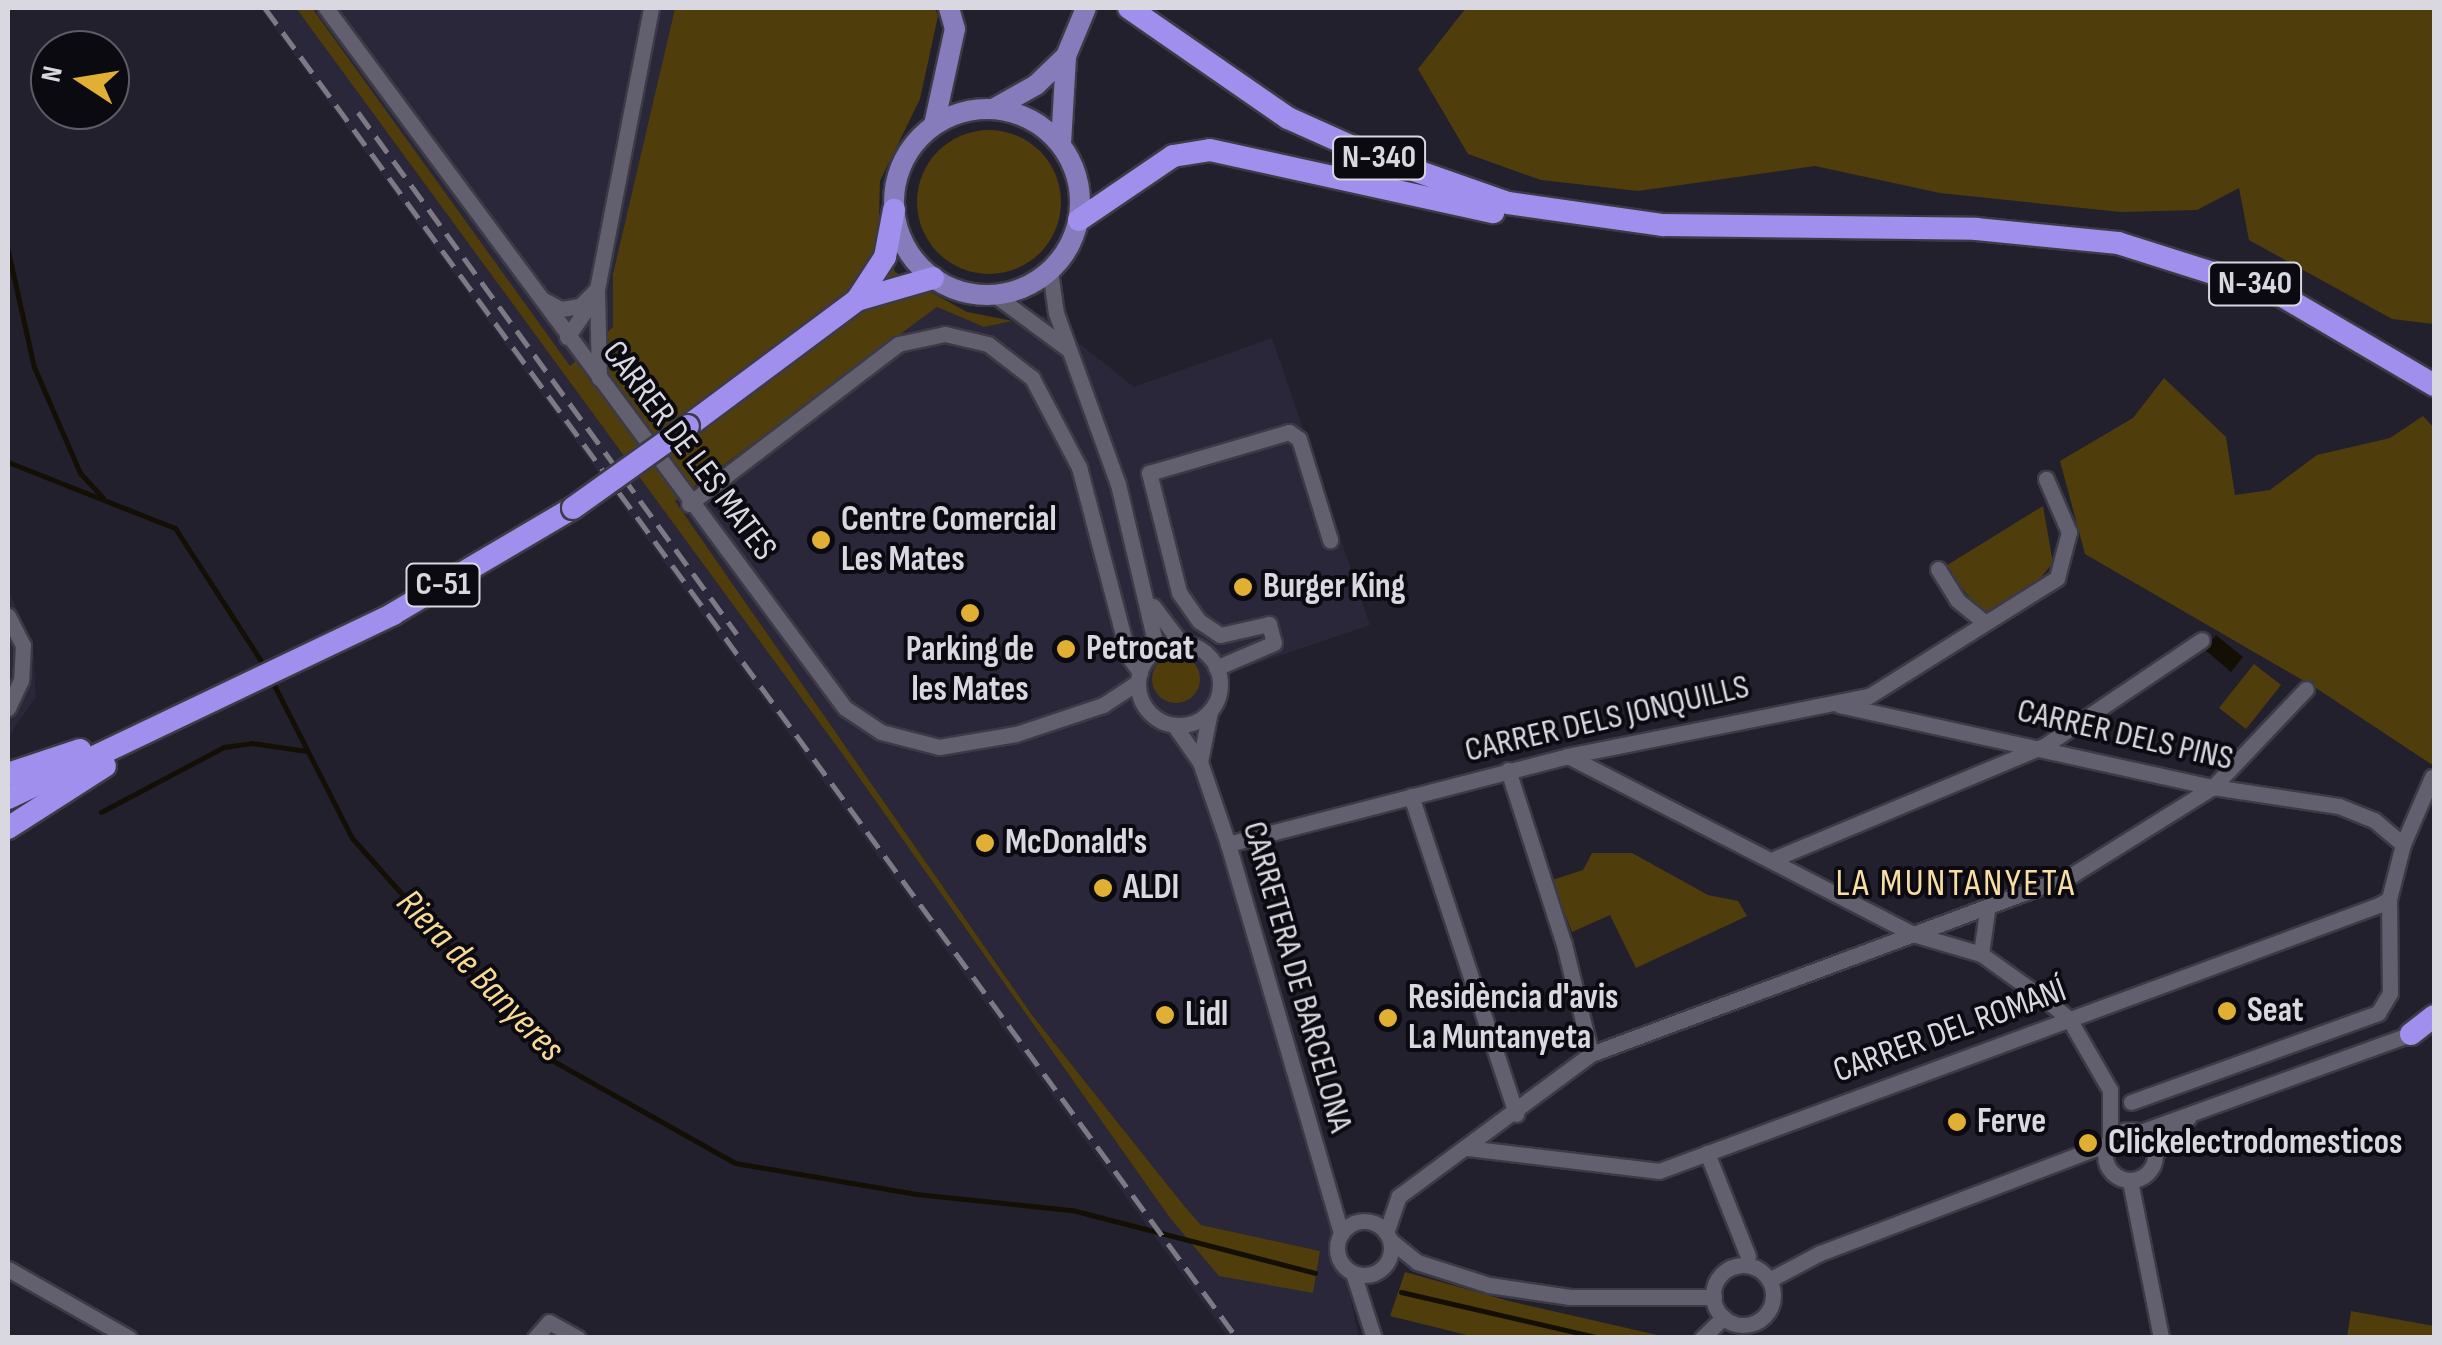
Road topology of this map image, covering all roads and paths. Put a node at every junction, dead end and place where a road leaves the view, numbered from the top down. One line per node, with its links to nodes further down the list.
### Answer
1 (326, 8): 15 (street, CARRER DE LES MATES)
2 (652, 8): 16 (street)
3 (949, 8): 8 (main road)
4 (1086, 8): 6 (main road)
5 (1129, 8): 12 (highway, N-340)
6 (1066, 56): 7 (main road); 9 (main road)
7 (995, 108): 8 (main road); 9 (main road)
8 (934, 125): 10 (main road)
9 (1060, 144): 11 (main road)
10 (894, 210): 14 (main road); 18 (highway, C-51)
11 (1078, 220): 12 (highway); 13 (main road)
12 (1663, 225): 22 (highway, N-340)
13 (1050, 271): 17 (main road); 20 (street)
14 (933, 278): 17 (main road); 18 (highway, C-51)
15 (531, 289): 16 (street); 19 (street, CARRER DE LES MATES)
16 (597, 289): 19 (street); 21 (street)
17 (994, 295): 20 (street)
18 (857, 300): 43 (highway, C-51, bridge)
19 (567, 338): 21 (street, CARRER DE LES MATES)
20 (1072, 352): 25 (street)
21 (599, 379): 26 (street, CARRER DE LES MATES)
22 (2434, 385)
23 (1149, 473): 25 (street); 27 (street); 35 (street)
24 (2046, 479): 31 (street, CARRER DELS JONQUILLS)
25 (1118, 484): 29 (street)
26 (689, 504): 36 (street); 40 (street, CARRER DE LES MATES)
27 (1330, 540)
28 (1938, 569): 31 (street)
29 (1150, 602): 33 (street); 34 (street)
30 (8, 616): 41 (street)
31 (1984, 623): 38 (street, CARRER DELS JONQUILLS)
32 (2202, 640): 45 (street)
33 (1181, 643): 34 (street); 35 (street)
34 (1157, 650): 36 (street)
35 (1216, 668): 42 (street)
36 (1139, 677): 39 (street); 40 (street, CARRER DE LES MATES)
37 (2306, 688): 51 (street)
38 (1826, 702): 45 (street, CARRER DELS PINS); 46 (street, CARRER DELS JONQUILLS)
39 (1143, 704): 40 (street, CARRER DE LES MATES); 44 (street)
40 (1103, 705)
41 (8, 708)
42 (1210, 712): 44 (street); 47 (street)
43 (183, 715): 49 (highway); 53 (highway, C-51); 54 (highway, C-51)
44 (1174, 725): 47 (street, CARRETERA DE BARCELONA)
45 (2044, 746): 51 (street, CARRER DELS PINS); 57 (street)
46 (1568, 756): 48 (street, CARRER DELS JONQUILLS); 57 (street)
47 (1200, 762): 55 (street, CARRETERA DE BARCELONA)
48 (1508, 770): 52 (street, CARRER DELS JONQUILLS); 66 (street)
49 (8, 774)
50 (2432, 777): 56 (street)
51 (2213, 787): 56 (street, CARRER DELS PINS); 59 (street)
52 (1410, 796): 55 (street, CARRER DELS JONQUILLS); 69 (street)
53 (8, 798)
54 (8, 828)
55 (1228, 844): 79 (street, CARRETERA DE BARCELONA)
56 (2403, 844): 58 (street)
57 (1776, 858): 60 (street)
58 (2389, 898): 63 (street, CARRER DEL ROMANÍ); 68 (street)
59 (1987, 911): 60 (street); 61 (street)
60 (1913, 934): 61 (street); 66 (street)
61 (1981, 954): 63 (street)
62 (2434, 1016): 65 (highway)
63 (2069, 1019): 67 (street); 74 (street, CARRER DEL ROMANÍ)
64 (2434, 1026): 65 (main road)
65 (2410, 1034): 70 (street)
66 (1591, 1054): 69 (street)
67 (2110, 1090): 68 (street); 72 (street)
68 (2131, 1102): 71 (street)
69 (1516, 1114): 73 (street)
70 (2189, 1117): 71 (street); 75 (street)
71 (2137, 1131): 72 (street); 75 (street)
72 (2108, 1142): 76 (street); 77 (street)
73 (1467, 1148): 74 (street, CARRER DEL ROMANÍ); 82 (street)
74 (1707, 1153): 83 (street)
75 (2155, 1154): 78 (street)
76 (2068, 1160): 77 (street); 88 (street)
77 (2109, 1170): 78 (street)
78 (2130, 1180): 98 (street)
79 (1335, 1210): 80 (street); 81 (street, CARRETERA DE BARCELONA)
80 (1356, 1222): 81 (street); 82 (street)
81 (1340, 1234): 87 (street)
82 (1388, 1236): 84 (street); 86 (street)
83 (1748, 1256)
84 (1417, 1262): 86 (street); 89 (street)
85 (8, 1268): 93 (street)
86 (1381, 1268): 87 (street); 90 (street)
87 (1353, 1274): 90 (street)
88 (1770, 1280): 89 (street); 92 (street)
89 (1714, 1296): 91 (street)
90 (1365, 1307): 96 (street)
91 (1724, 1317): 92 (street); 97 (street)
92 (1758, 1330)
93 (129, 1338)
94 (535, 1338): 95 (street)
95 (578, 1338)
96 (1374, 1338)
97 (1702, 1338)
98 (2161, 1338)

